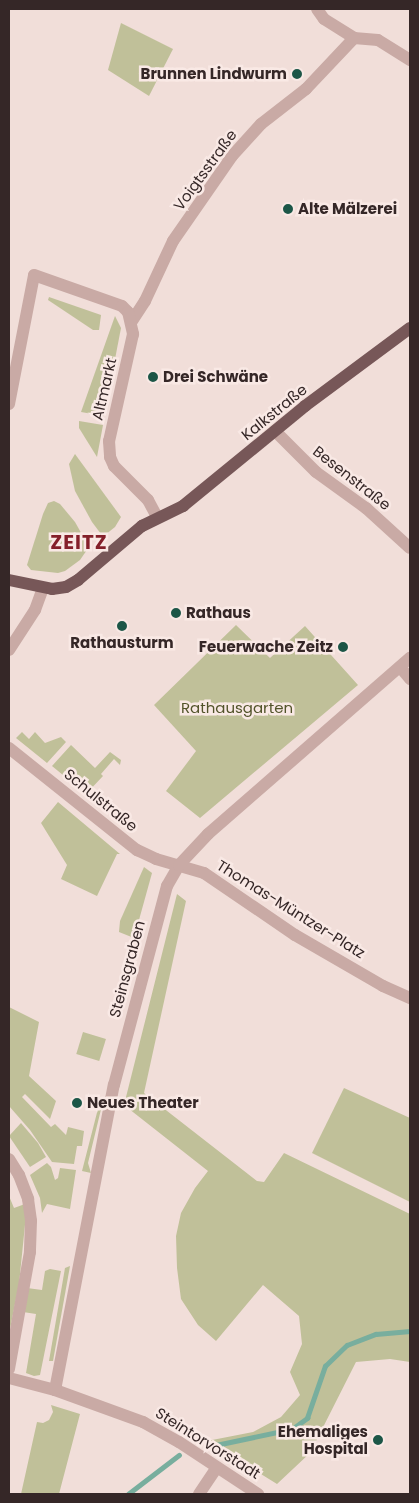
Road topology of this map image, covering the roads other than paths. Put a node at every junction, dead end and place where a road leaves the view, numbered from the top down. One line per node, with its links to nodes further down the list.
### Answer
1 (317, 9): 2 (street)
2 (354, 38): 3 (street); 4 (street, Voigtsstraße)
3 (410, 60)
4 (132, 321): 6 (street); 9 (street, Altmarkt)
5 (410, 328): 8 (main road, Kalkstraße)
6 (14, 354): 7 (street)
7 (9, 404)
8 (275, 431): 9 (main road, Kalkstraße); 10 (street, Besenstraße)
9 (157, 517): 12 (main road)
10 (410, 548)
11 (9, 580): 12 (main road)
12 (47, 589): 13 (street)
13 (9, 650)
14 (410, 658): 15 (street, Steinsgraben)
15 (400, 667): 16 (street); 18 (street, Steinsgraben)
16 (410, 679)
17 (9, 748): 18 (street, Schulstraße)
18 (179, 865): 19 (street, Thomas-Müntzer-Platz); 23 (street, Steinsgraben)
19 (410, 998)
20 (9, 1159): 21 (street)
21 (9, 1369)
22 (9, 1378): 23 (street, Steintorvorstadt)
23 (55, 1390): 24 (street, Steintorvorstadt)
24 (214, 1465): 25 (street); 26 (street, Steintorvorstadt)
25 (199, 1494)
26 (258, 1494)

